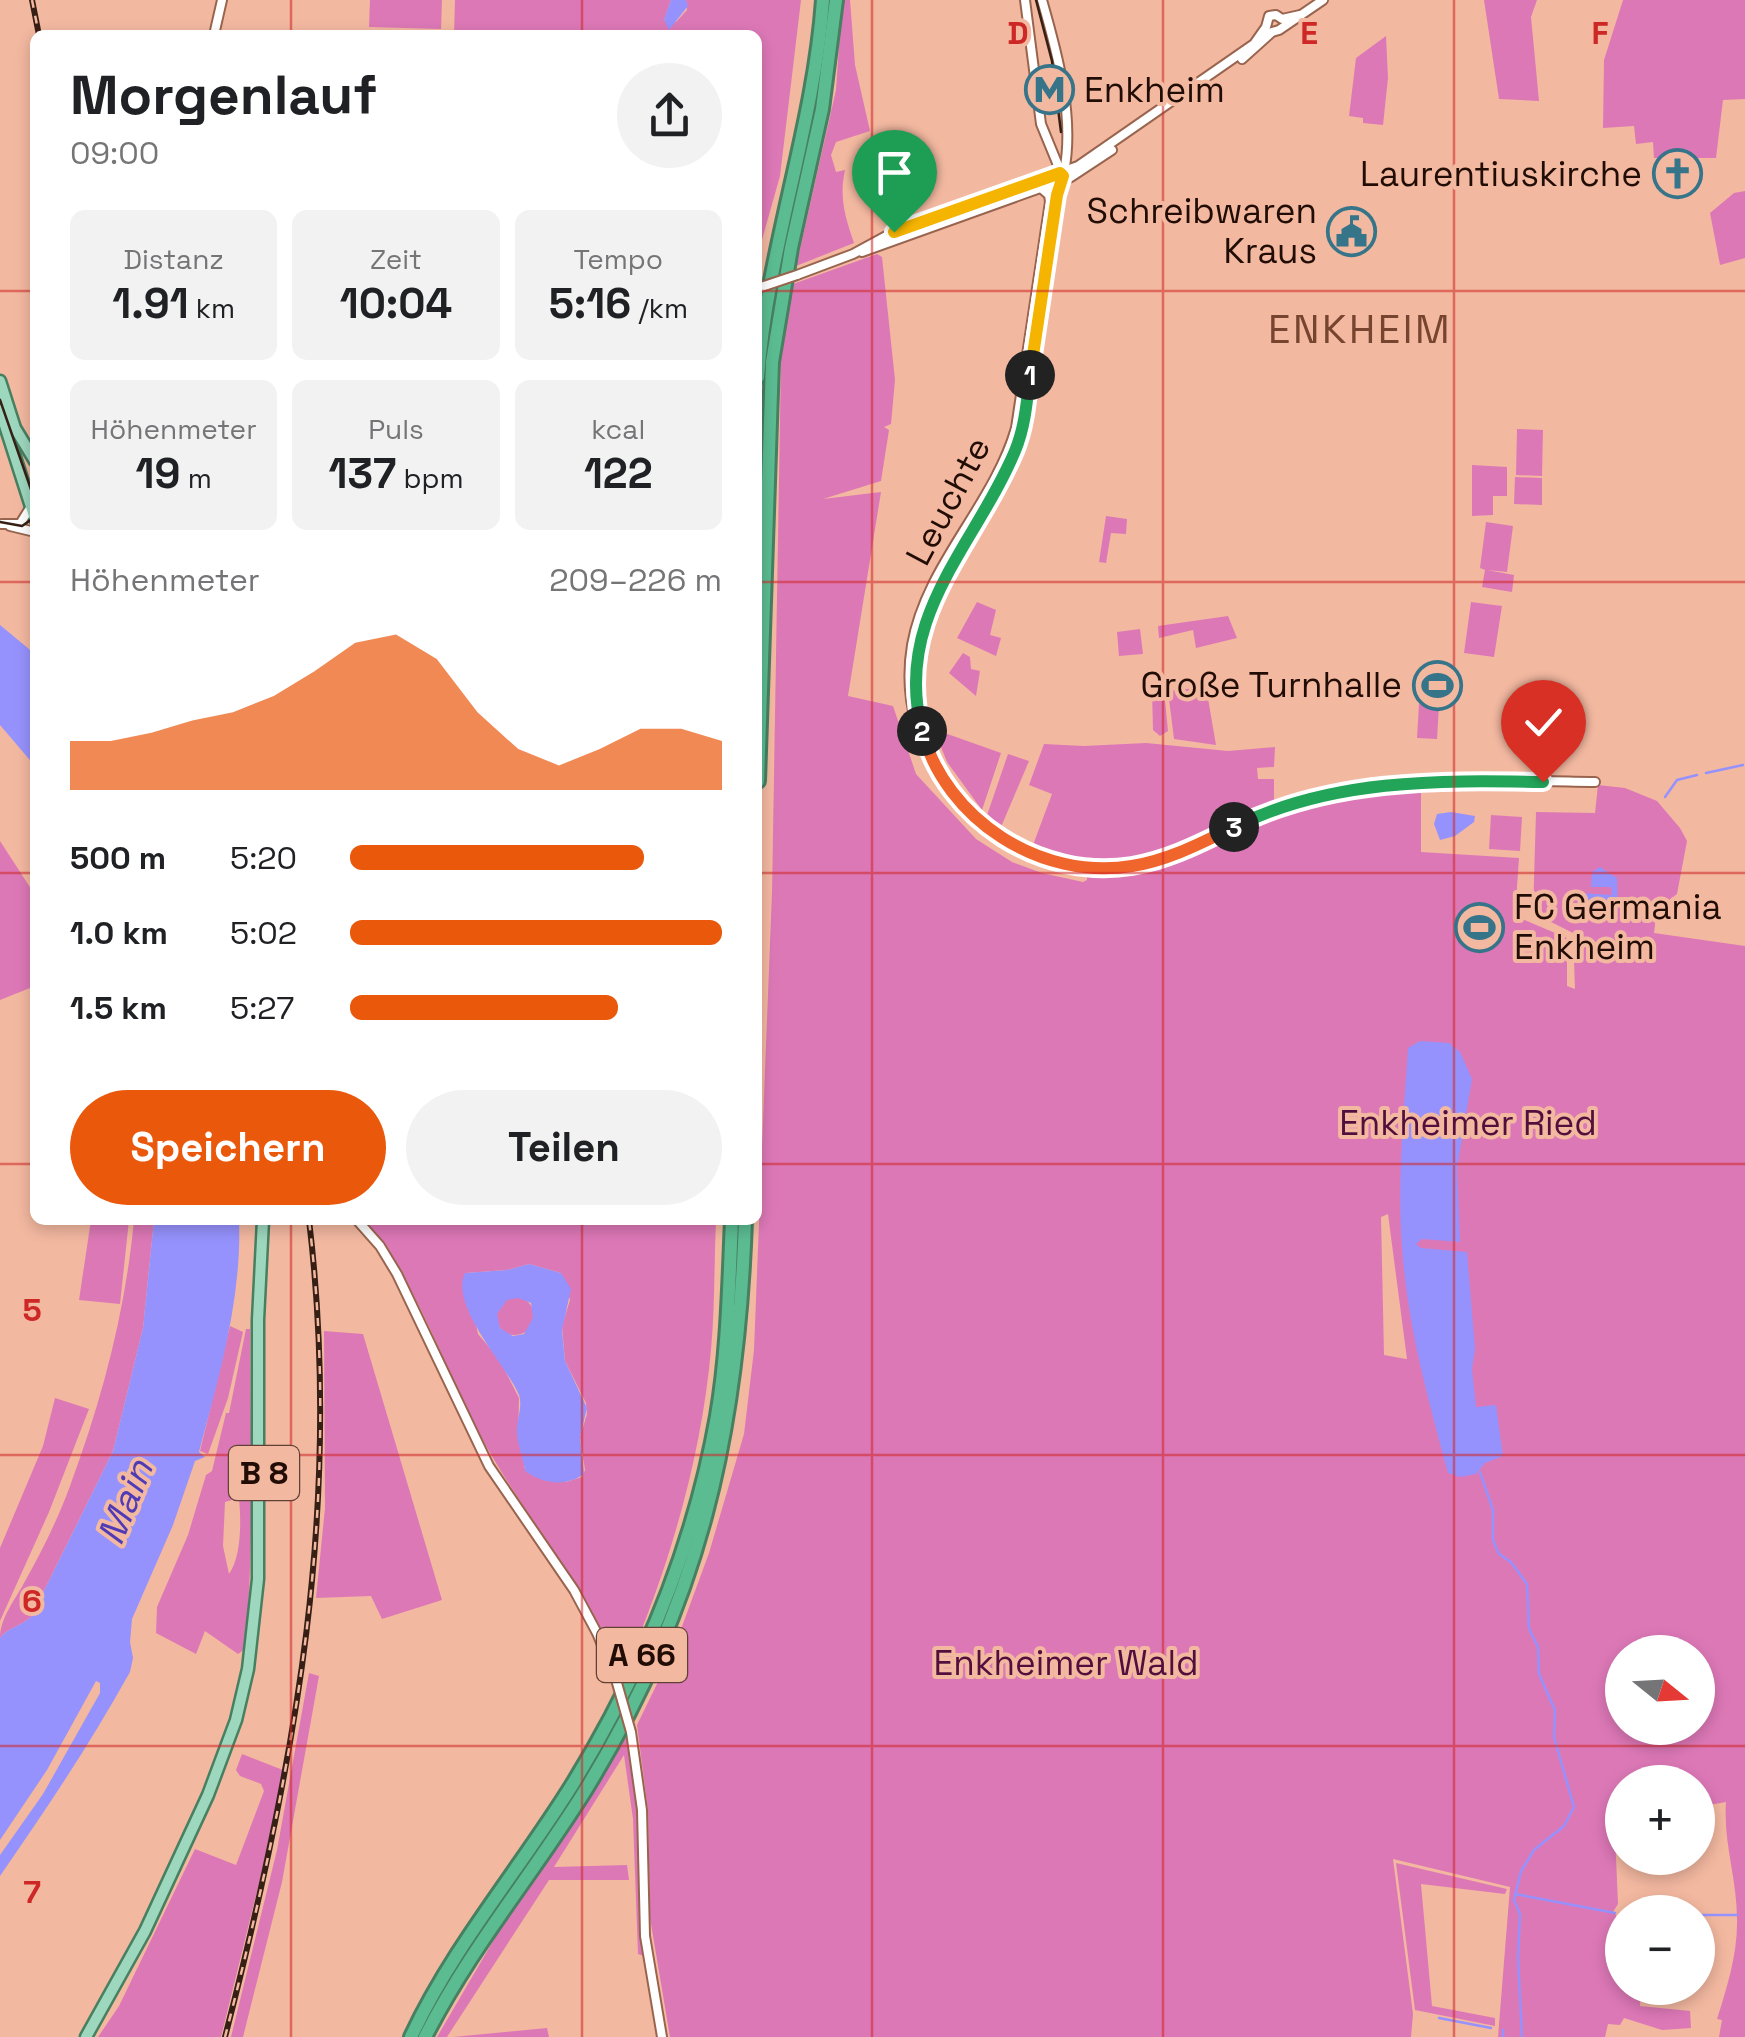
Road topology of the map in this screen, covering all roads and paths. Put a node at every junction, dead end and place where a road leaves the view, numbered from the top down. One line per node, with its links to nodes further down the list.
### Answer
1 (222, 0): 9 (street)
2 (823, 0): 17 (highway)
3 (836, 0): 27 (highway)
4 (1025, 0): 12 (street)
5 (1042, 0): 10 (street, Leuchte)
6 (1322, 0): 7 (street)
7 (1282, 23): 8 (street); 8 (street)
8 (1269, 29): 11 (street); 12 (street)
9 (215, 30)
10 (1067, 156): 11 (street); 12 (street, Leuchte)
11 (1086, 161): 12 (street)
12 (1065, 176): 13 (street); 14 (street, Leuchte); 15 (street)
13 (1040, 188): 14 (street); 15 (street)
14 (1052, 211): 28 (street, Leuchte)
15 (853, 254): 16 (street, bridge)
16 (762, 287)
17 (762, 345)
18 (0, 381): 20 (main road)
19 (0, 410): 22 (main road)
20 (30, 454)
21 (30, 460): 22 (main road)
22 (18, 468): 23 (main road)
23 (30, 507)
24 (30, 515): 25 (street)
25 (1, 523): 26 (street)
26 (30, 531)
27 (762, 661)
28 (1595, 782)
29 (267, 1225): 33 (main road, B 8)
30 (361, 1225): 36 (street, bridge)
31 (732, 1225): 34 (highway, A 66)
32 (745, 1225): 35 (highway, A 66)
33 (89, 2037)
34 (410, 2037)
35 (425, 2037)
36 (662, 2037)

